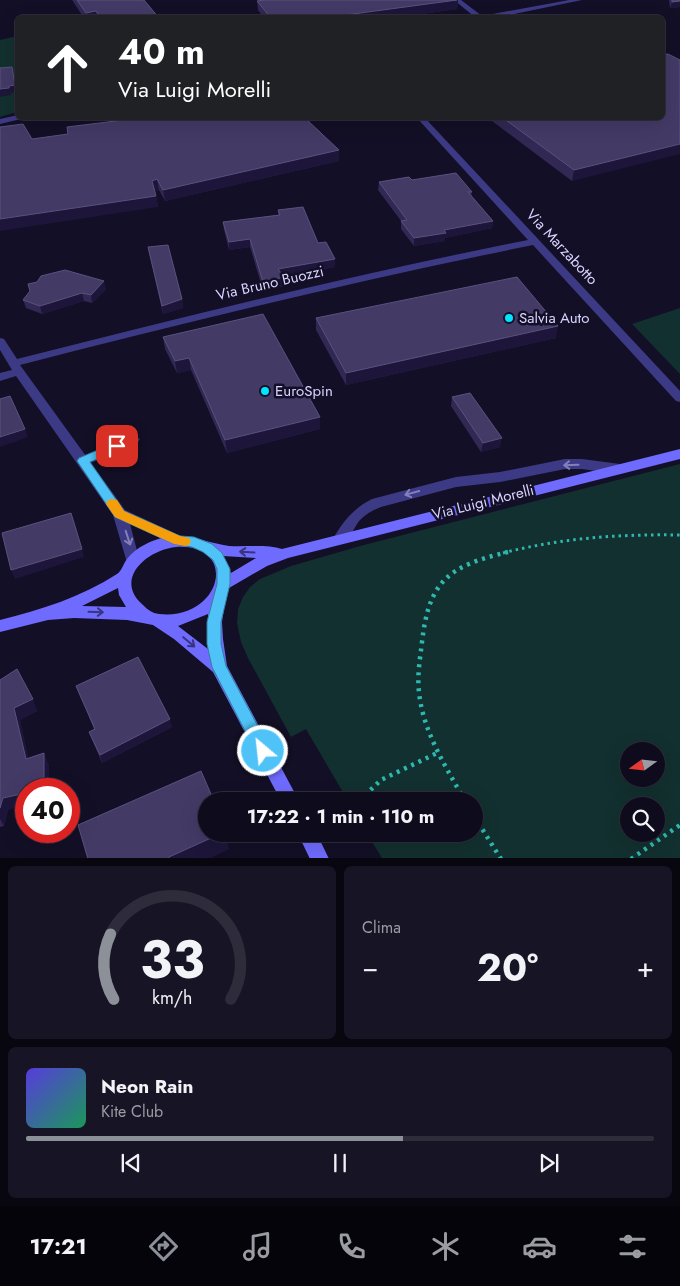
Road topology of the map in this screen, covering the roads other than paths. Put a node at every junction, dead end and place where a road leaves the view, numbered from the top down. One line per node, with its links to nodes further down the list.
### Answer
1 (457, 0): 3 (street)
2 (579, 0): 4 (street)
3 (478, 15)
4 (498, 15)
5 (15, 118): 7 (street)
6 (423, 120): 8 (street, Via Marzabotto)
7 (0, 122)
8 (536, 241): 10 (street, Via Bruno Buozzi); 12 (street, Via Marzabotto)
9 (0, 341): 10 (street)
10 (17, 368): 11 (street, Via Bruno Buozzi); 15 (street)
11 (0, 377)
12 (680, 398)
13 (134, 439): 15 (street)
14 (680, 454): 16 (street, Via Luigi Morelli)
15 (83, 461): 17 (street)
16 (620, 469): 18 (street, Via Luigi Morelli); 18 (street, one-way to 18)
17 (120, 514): 19 (street); 22 (street, one-way to 22)
18 (340, 540): 21 (street, Via Luigi Morelli)
19 (178, 541): 20 (street, Via Luigi Morelli); 22 (street, Via Luigi Morelli)
20 (207, 548): 21 (street, Via Luigi Morelli, one-way to 20); 24 (street)
21 (286, 553): 24 (street, Via Luigi Morelli)
22 (133, 562): 23 (street, Via Luigi Morelli)
23 (124, 577): 25 (street, Via Luigi Morelli); 26 (street)
24 (222, 588): 26 (street, Via Luigi Morelli); 28 (street)
25 (48, 614): 26 (street, Via Luigi Morelli, one-way to 26); 27 (street, Via Luigi Morelli)
26 (150, 618): 28 (street, one-way to 28)
27 (0, 626)
28 (219, 667): 29 (street)
29 (285, 792)
30 (311, 842): 31 (street)
31 (320, 858)

